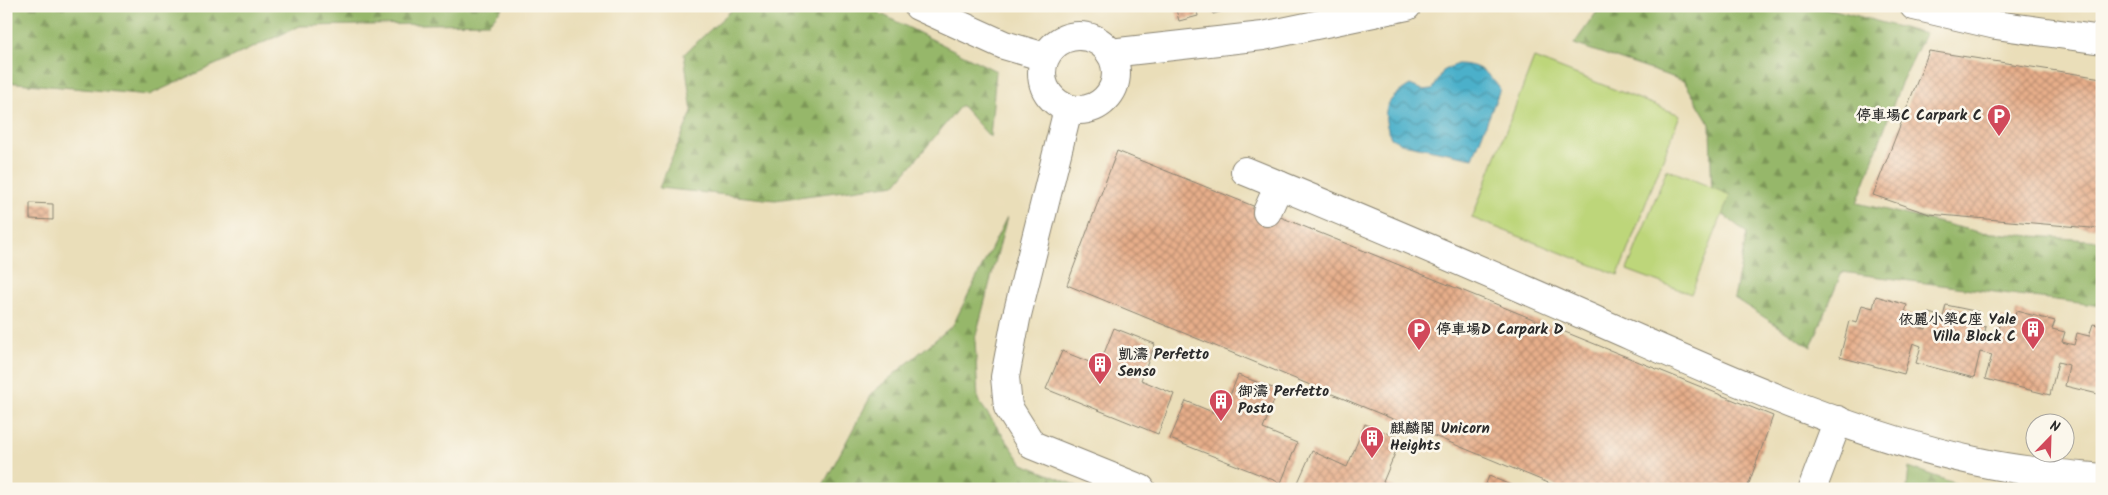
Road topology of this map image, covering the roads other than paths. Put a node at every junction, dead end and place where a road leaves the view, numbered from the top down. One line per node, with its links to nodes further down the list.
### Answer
1 (918, 6): 6 (lane)
2 (1407, 6): 5 (lane)
3 (1914, 6): 4 (lane)
4 (2102, 40)
5 (1110, 52): 6 (lane); 7 (lane)
6 (1045, 57): 7 (lane)
7 (1068, 108): 13 (lane)
8 (1245, 171): 9 (lane)
9 (1279, 185): 10 (lane); 11 (lane)
10 (1267, 212)
11 (1838, 420): 12 (lane); 14 (lane)
12 (2102, 478)
13 (1141, 489)
14 (1812, 489)

